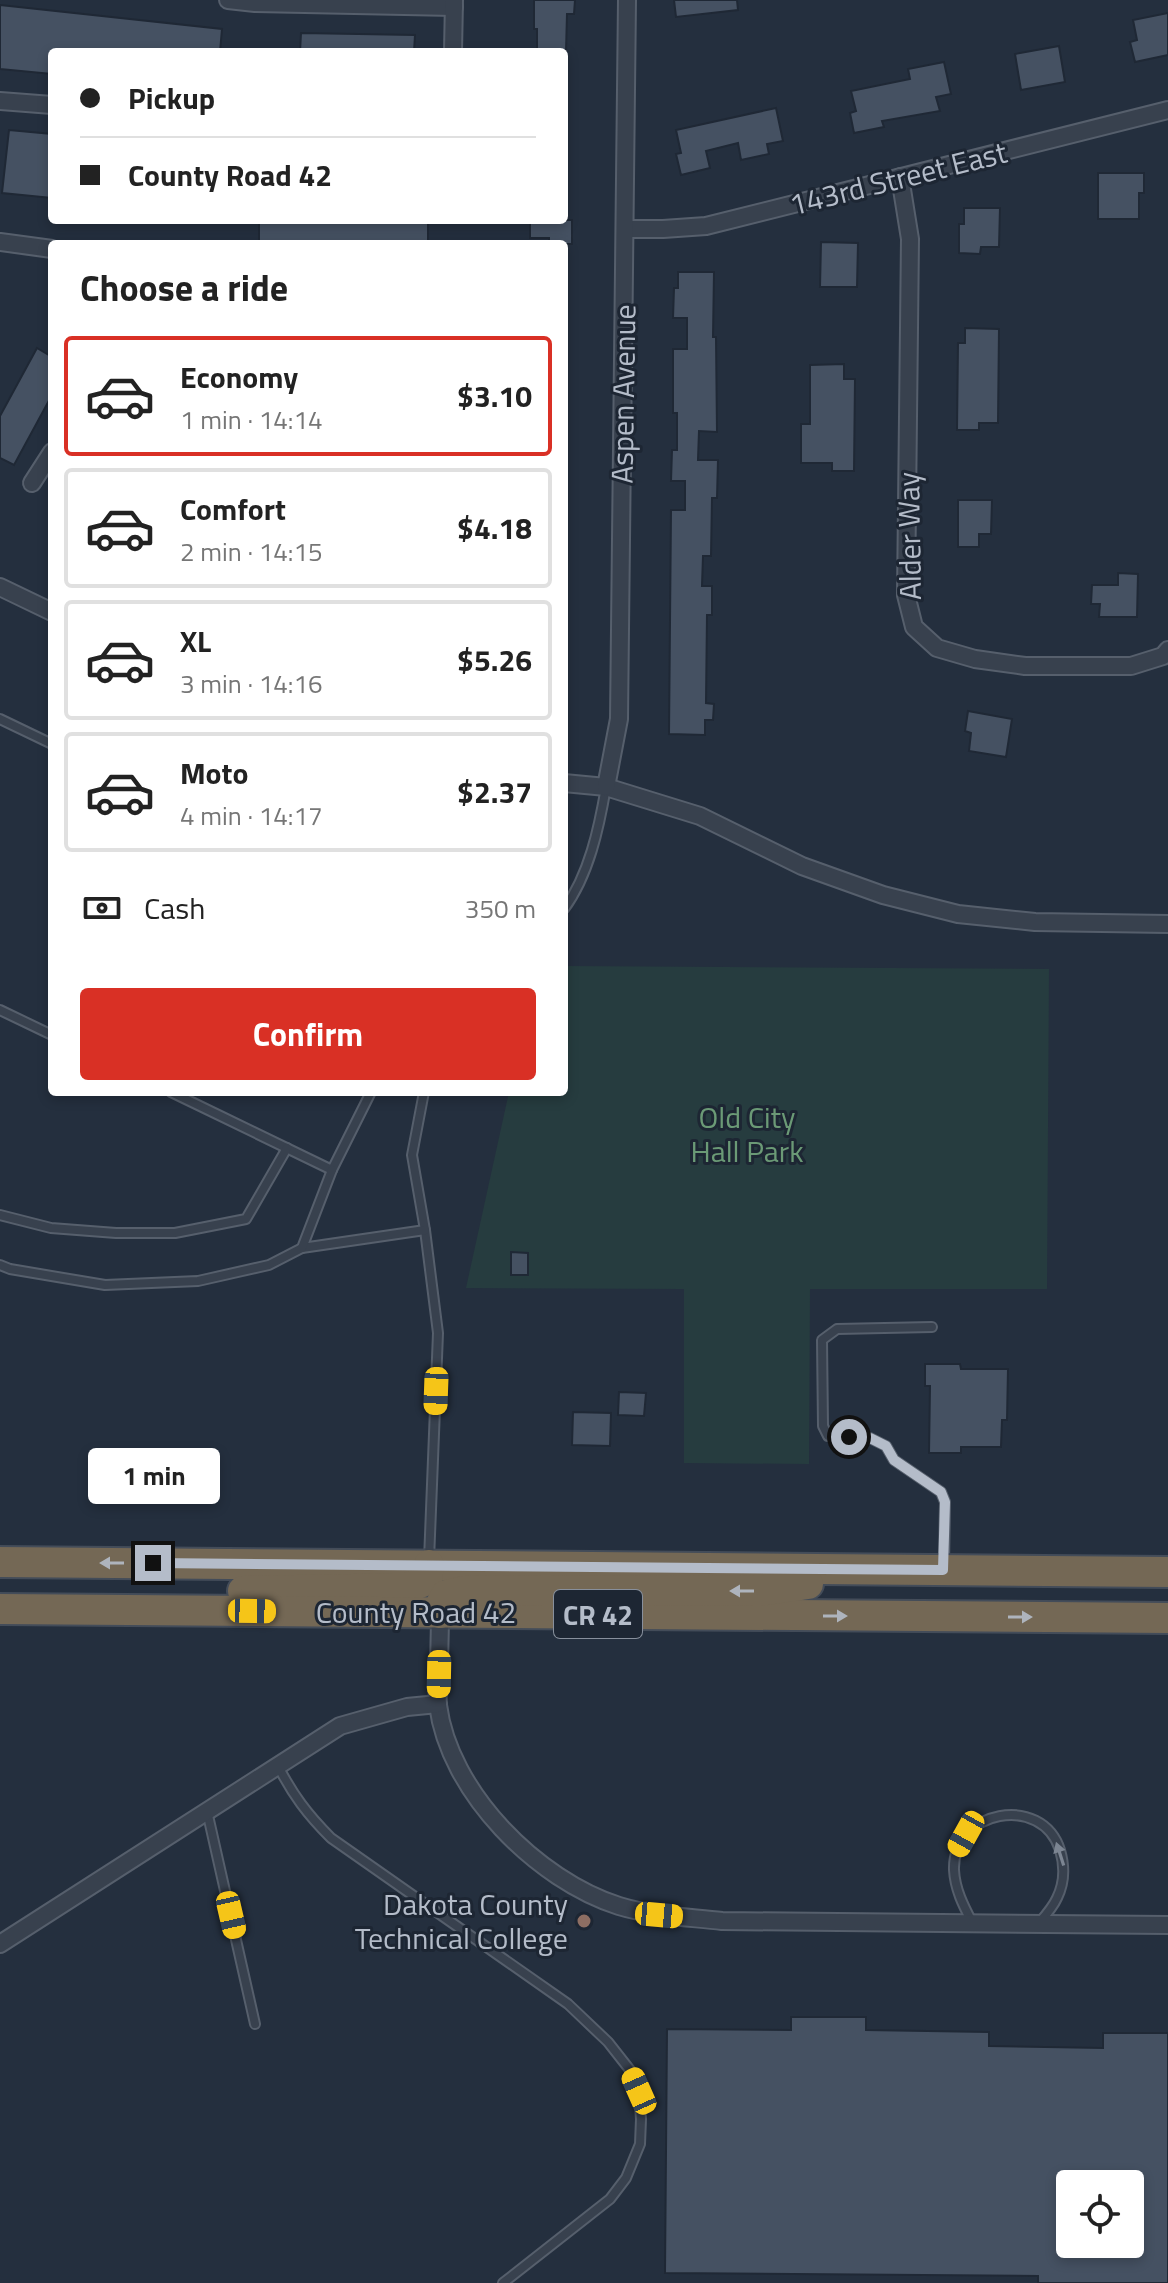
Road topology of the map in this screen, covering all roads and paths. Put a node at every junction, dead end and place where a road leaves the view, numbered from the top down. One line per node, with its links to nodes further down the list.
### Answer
1 (228, 0): 3 (street)
2 (627, 0): 9 (street, Aspen Avenue)
3 (454, 3): 4 (street)
4 (453, 48)
5 (0, 101): 6 (street)
6 (48, 105)
7 (1168, 110): 8 (street, 143rd Street East)
8 (900, 177): 9 (street, 143rd Street East); 16 (street, Alder Way)
9 (625, 229): 20 (street, Aspen Avenue)
10 (0, 242): 11 (street)
11 (48, 248)
12 (48, 458): 13 (street)
13 (32, 483)
14 (0, 587): 15 (street)
15 (48, 610)
16 (1168, 650)
17 (0, 719): 18 (lane)
18 (48, 742)
19 (568, 783): 20 (street)
20 (606, 787): 21 (lane); 22 (street)
21 (568, 904)
22 (1168, 924)
23 (0, 1010): 24 (lane)
24 (48, 1033)
25 (186, 1096): 28 (lane)
26 (369, 1096): 29 (lane)
27 (423, 1096): 31 (lane)
28 (287, 1148): 29 (lane); 30 (lane)
29 (332, 1170): 32 (lane)
30 (0, 1215)
31 (425, 1230): 32 (lane); 36 (lane)
32 (302, 1248): 33 (lane)
33 (0, 1265)
34 (932, 1327): 38 (lane)
35 (0, 1562): 36 (highway, County Road 42 / CR 42, one-way to 35)
36 (429, 1565): 37 (highway, County Road 42 / CR 42); 40 (highway)
37 (874, 1570): 38 (highway, County Road 42 / CR 42); 41 (highway, one-way to 41)
38 (943, 1570): 39 (highway, County Road 42 / CR 42)
39 (1168, 1572)
40 (11, 1609): 41 (highway, County Road 42 / CR 42)
41 (440, 1613): 42 (highway, County Road 42 / CR 42, one-way to 42); 43 (street)
42 (1168, 1618)
43 (438, 1704): 44 (street); 46 (street)
44 (277, 1765): 45 (street); 51 (lane)
45 (207, 1810): 49 (street); 50 (lane)
46 (973, 1923): 47 (street); 47 (lane, one-way to 46)
47 (1039, 1924): 48 (street)
48 (1168, 1925)
49 (0, 1944)
50 (255, 2024)
51 (503, 2283)

